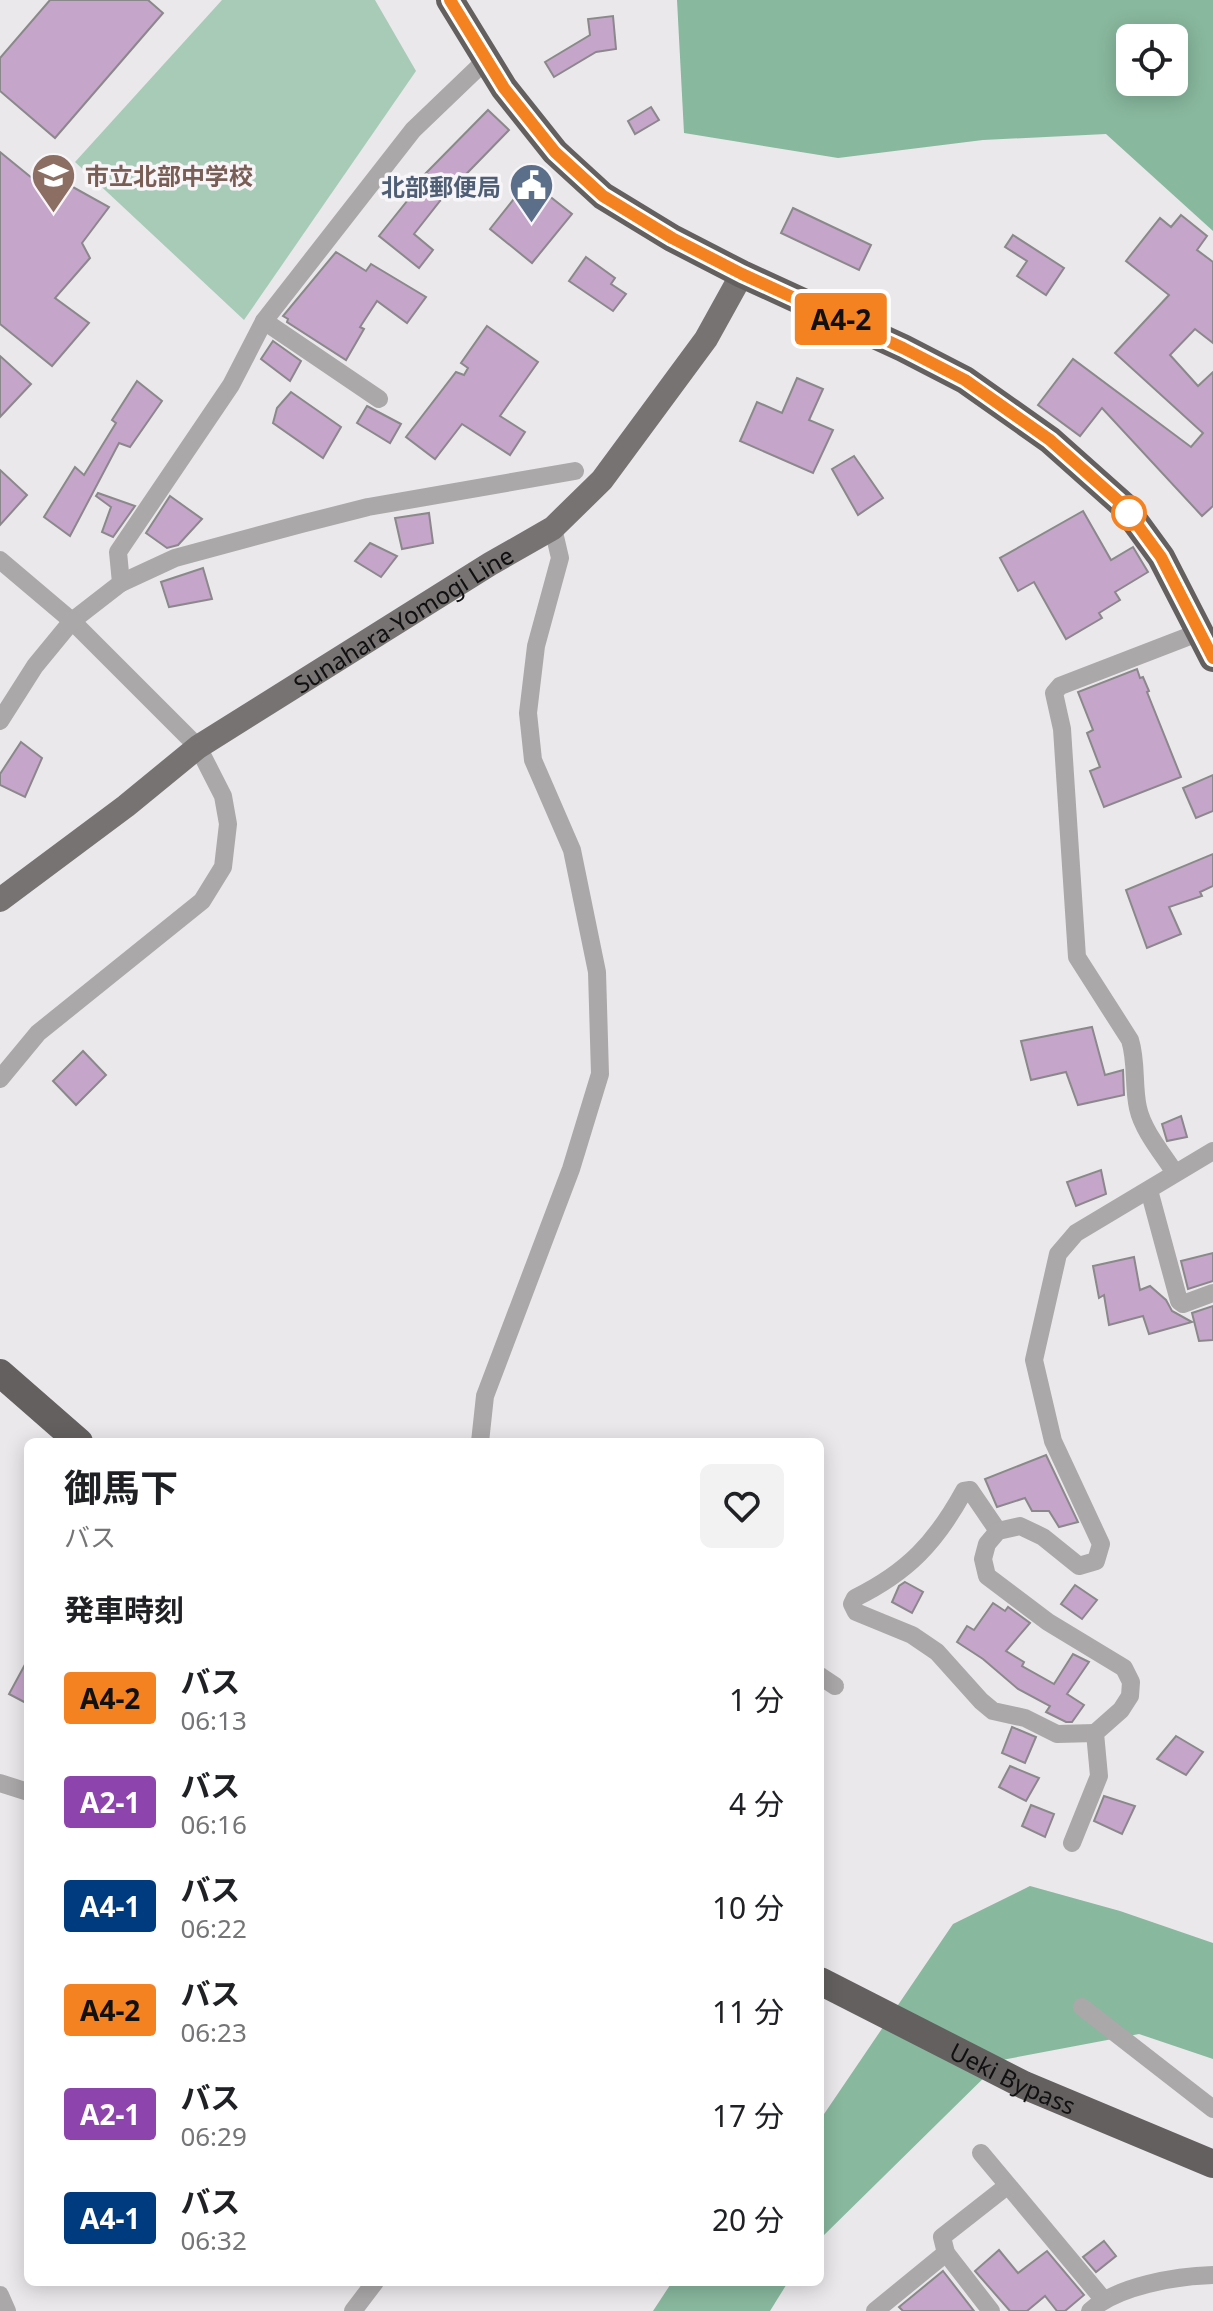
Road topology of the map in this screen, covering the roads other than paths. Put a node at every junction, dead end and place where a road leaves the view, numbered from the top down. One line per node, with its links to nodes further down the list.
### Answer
1 (450, 0): 2 (highway)
2 (486, 60): 3 (highway); 4 (street)
3 (742, 274): 7 (main road, Sunahara-Yomogi Line); 11 (highway)
4 (264, 321): 5 (street); 9 (street)
5 (379, 399)
6 (575, 471): 9 (street)
7 (553, 528): 14 (main road, Sunahara-Yomogi Line); 23 (street)
8 (0, 560): 10 (street)
9 (121, 583): 10 (street)
10 (72, 621): 13 (street); 14 (street)
11 (1200, 632): 12 (highway); 18 (street)
12 (1213, 658)
13 (0, 721)
14 (198, 747): 15 (main road, Sunahara-Yomogi Line); 16 (street)
15 (0, 900)
16 (0, 1079)
17 (1213, 1151): 18 (street)
18 (1175, 1173): 19 (street)
19 (1149, 1190): 20 (street); 24 (street)
20 (1213, 1293)
21 (0, 1373): 22 (highway)
22 (74, 1438)
23 (480, 1438)
24 (998, 1531): 25 (street); 25 (street)
25 (1095, 1733): 28 (street)
26 (0, 1783): 27 (street)
27 (24, 1791)
28 (1072, 1843)
29 (824, 1983): 33 (highway, Ueki Bypass)
30 (1082, 2007): 31 (street)
31 (1213, 2109)
32 (981, 2153): 34 (street)
33 (1213, 2164)
34 (1007, 2186): 35 (street); 39 (street)
35 (946, 2253): 42 (street); 43 (street)
36 (1213, 2275): 39 (street)
37 (372, 2286): 41 (street)
38 (0, 2295): 40 (street)
39 (1096, 2305)
40 (7, 2311)
41 (353, 2311)
42 (875, 2311)
43 (991, 2311)

